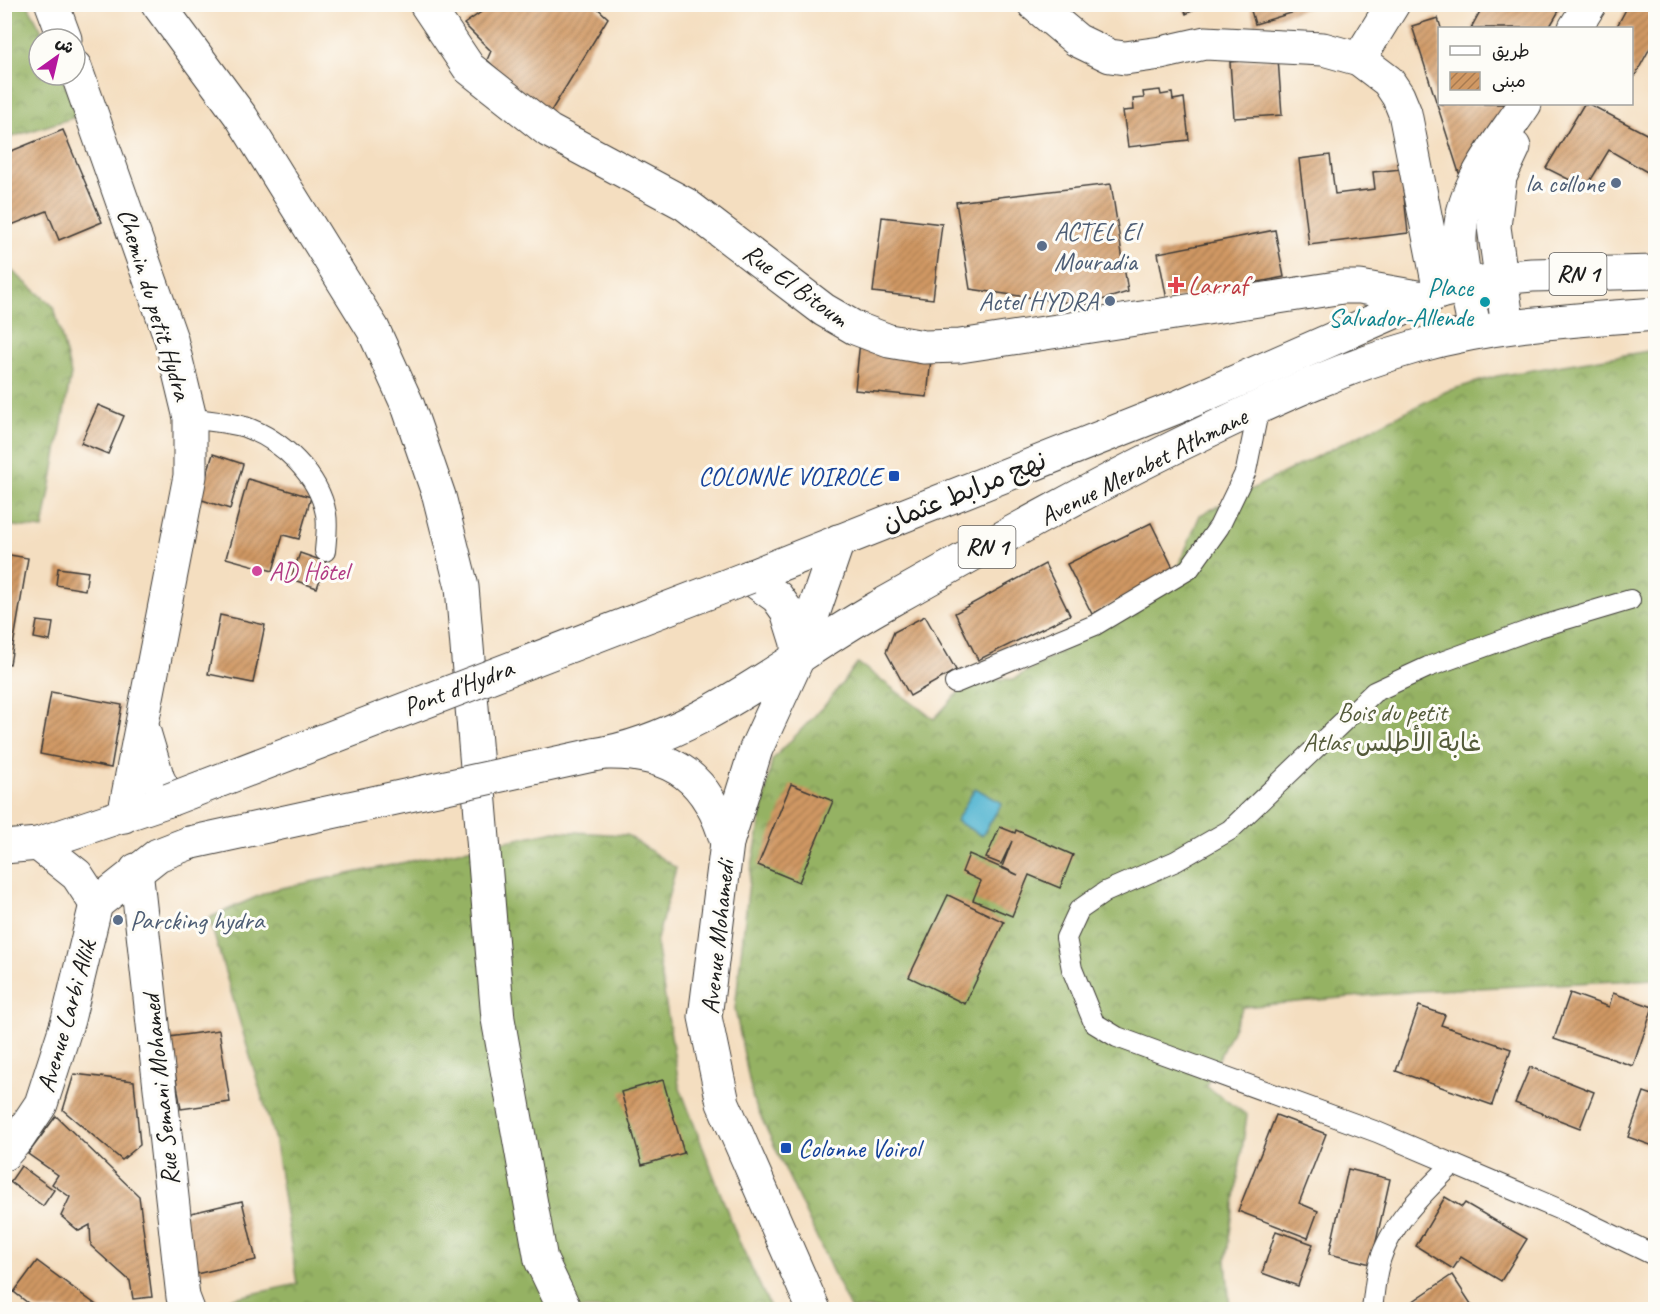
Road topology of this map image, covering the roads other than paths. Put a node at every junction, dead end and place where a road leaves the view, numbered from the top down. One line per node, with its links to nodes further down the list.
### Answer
1 (52, 4): 7 (main road)
2 (158, 4): 41 (main road)
3 (426, 4): 15 (main road, Rue El Bitoum)
4 (1034, 4): 9 (main road)
5 (1393, 4): 9 (main road)
6 (1590, 4): 8 (main road)
7 (61, 27)
8 (1576, 27)
9 (1359, 59): 15 (main road)
10 (82, 87): 21 (main road, Chemin du petit Hydra)
11 (1524, 105): 15 (main road)
12 (1534, 105): 14 (main road)
13 (1656, 272): 14 (main road, RN 1)
14 (1500, 278): 15 (main road, Avenue Merabet Athmane / RN 1); 17 (main road)
15 (1443, 292): 18 (main road); 19 (main road, Avenue Merabet Athmane / RN 1)
16 (1656, 314): 17 (main road, RN 1)
17 (1508, 327): 18 (main road, Avenue Merabet Athmane / RN 1)
18 (1475, 332): 20 (main road, Avenue Merabet Athmane / RN 1)
19 (1180, 406): 22 (main road, نهج مرابط عثمان / RN 1)
20 (1259, 407): 26 (main road, Avenue Merabet Athmane / RN 1); 27 (lane)
21 (190, 418): 23 (lane); 28 (main road, Chemin du petit Hydra)
22 (838, 541): 24 (main road, نهج مرابط عثمان / RN 1); 26 (main road, Avenue Mohamedi)
23 (325, 551)
24 (749, 577): 26 (main road); 30 (main road, Pont d'Hydra, bridge)
25 (1630, 600): 38 (lane)
26 (797, 660): 29 (main road, Avenue Merabet Athmane / RN 1); 32 (main road, Avenue Mohamedi)
27 (955, 683)
28 (142, 724): 30 (main road); 31 (main road, Chemin du petit Hydra)
29 (600, 754): 32 (main road); 35 (main road, bridge)
30 (169, 800): 31 (main road, Pont d'Hydra)
31 (124, 816): 33 (main road, Pont d'Hydra)
32 (727, 843): 42 (main road, Avenue Mohamedi)
33 (38, 844): 34 (main road, Pont d'Hydra); 36 (main road)
34 (4, 847)
35 (136, 870): 36 (main road); 40 (main road, Rue Semani Mohamed)
36 (96, 904): 37 (main road, Avenue Larbi Allik)
37 (4, 1154)
38 (1453, 1164): 39 (lane); 43 (lane)
39 (1656, 1256)
40 (188, 1310)
41 (566, 1310)
42 (814, 1310)
43 (1372, 1310)

